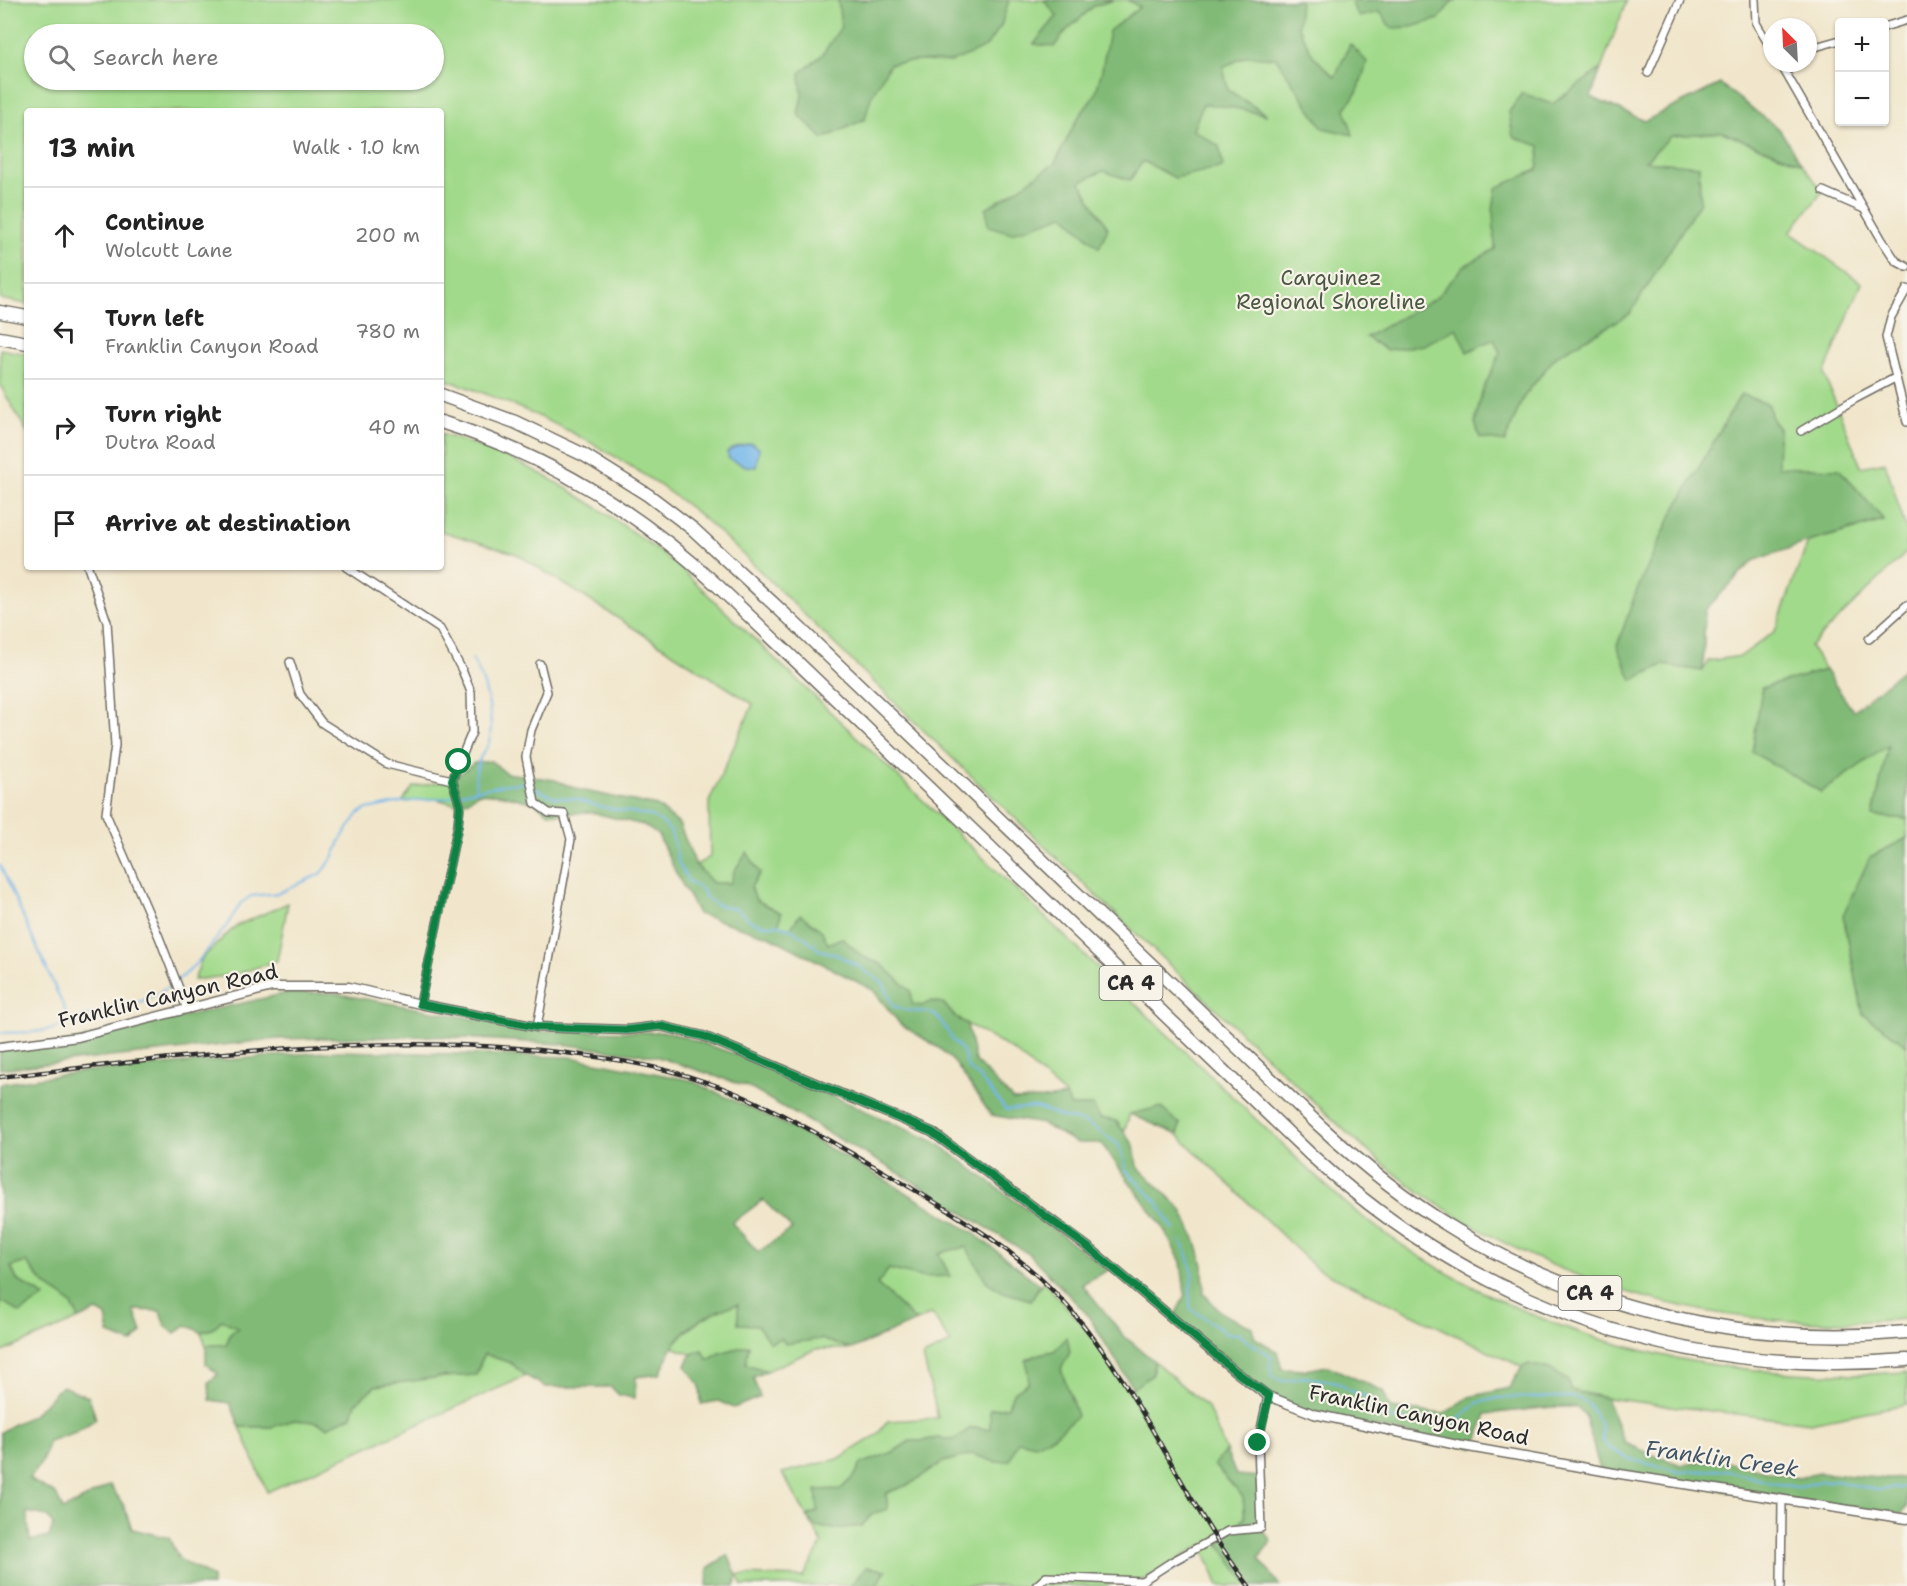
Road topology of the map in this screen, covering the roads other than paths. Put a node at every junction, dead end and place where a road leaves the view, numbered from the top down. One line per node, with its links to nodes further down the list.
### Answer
1 (1680, 0): 9 (street)
2 (1755, 0): 5 (street)
3 (1907, 20): 4 (street)
4 (1889, 25)
5 (1763, 35)
6 (1835, 41): 7 (street)
7 (1817, 46)
8 (1785, 72): 11 (street)
9 (1648, 73)
10 (1823, 191): 11 (street)
11 (1864, 209): 12 (street)
12 (1907, 267)
13 (1907, 289): 18 (street)
14 (0, 312): 15 (highway)
15 (24, 316)
16 (0, 338): 17 (highway)
17 (24, 342)
18 (1895, 378): 20 (street); 22 (street)
19 (444, 395): 34 (highway, CA 4)
20 (1907, 422)
21 (444, 423): 35 (highway, CA 4)
22 (1801, 431)
23 (89, 570): 31 (street)
24 (351, 570): 29 (street)
25 (1907, 604): 26 (street)
26 (1869, 639)
27 (290, 662): 29 (street)
28 (540, 664): 32 (street)
29 (452, 780): 30 (street)
30 (420, 1004): 31 (street, Franklin Canyon Road); 32 (street, Franklin Canyon Road)
31 (187, 1009): 33 (street, Franklin Canyon Road)
32 (537, 1027): 36 (street, Franklin Canyon Road)
33 (0, 1047)
34 (1907, 1332)
35 (1907, 1360)
36 (1269, 1396): 37 (street, Franklin Canyon Road); 39 (street)
37 (1782, 1501): 38 (street, Franklin Canyon Road); 40 (street)
38 (1907, 1519)
39 (1036, 1586)
40 (1781, 1586)

